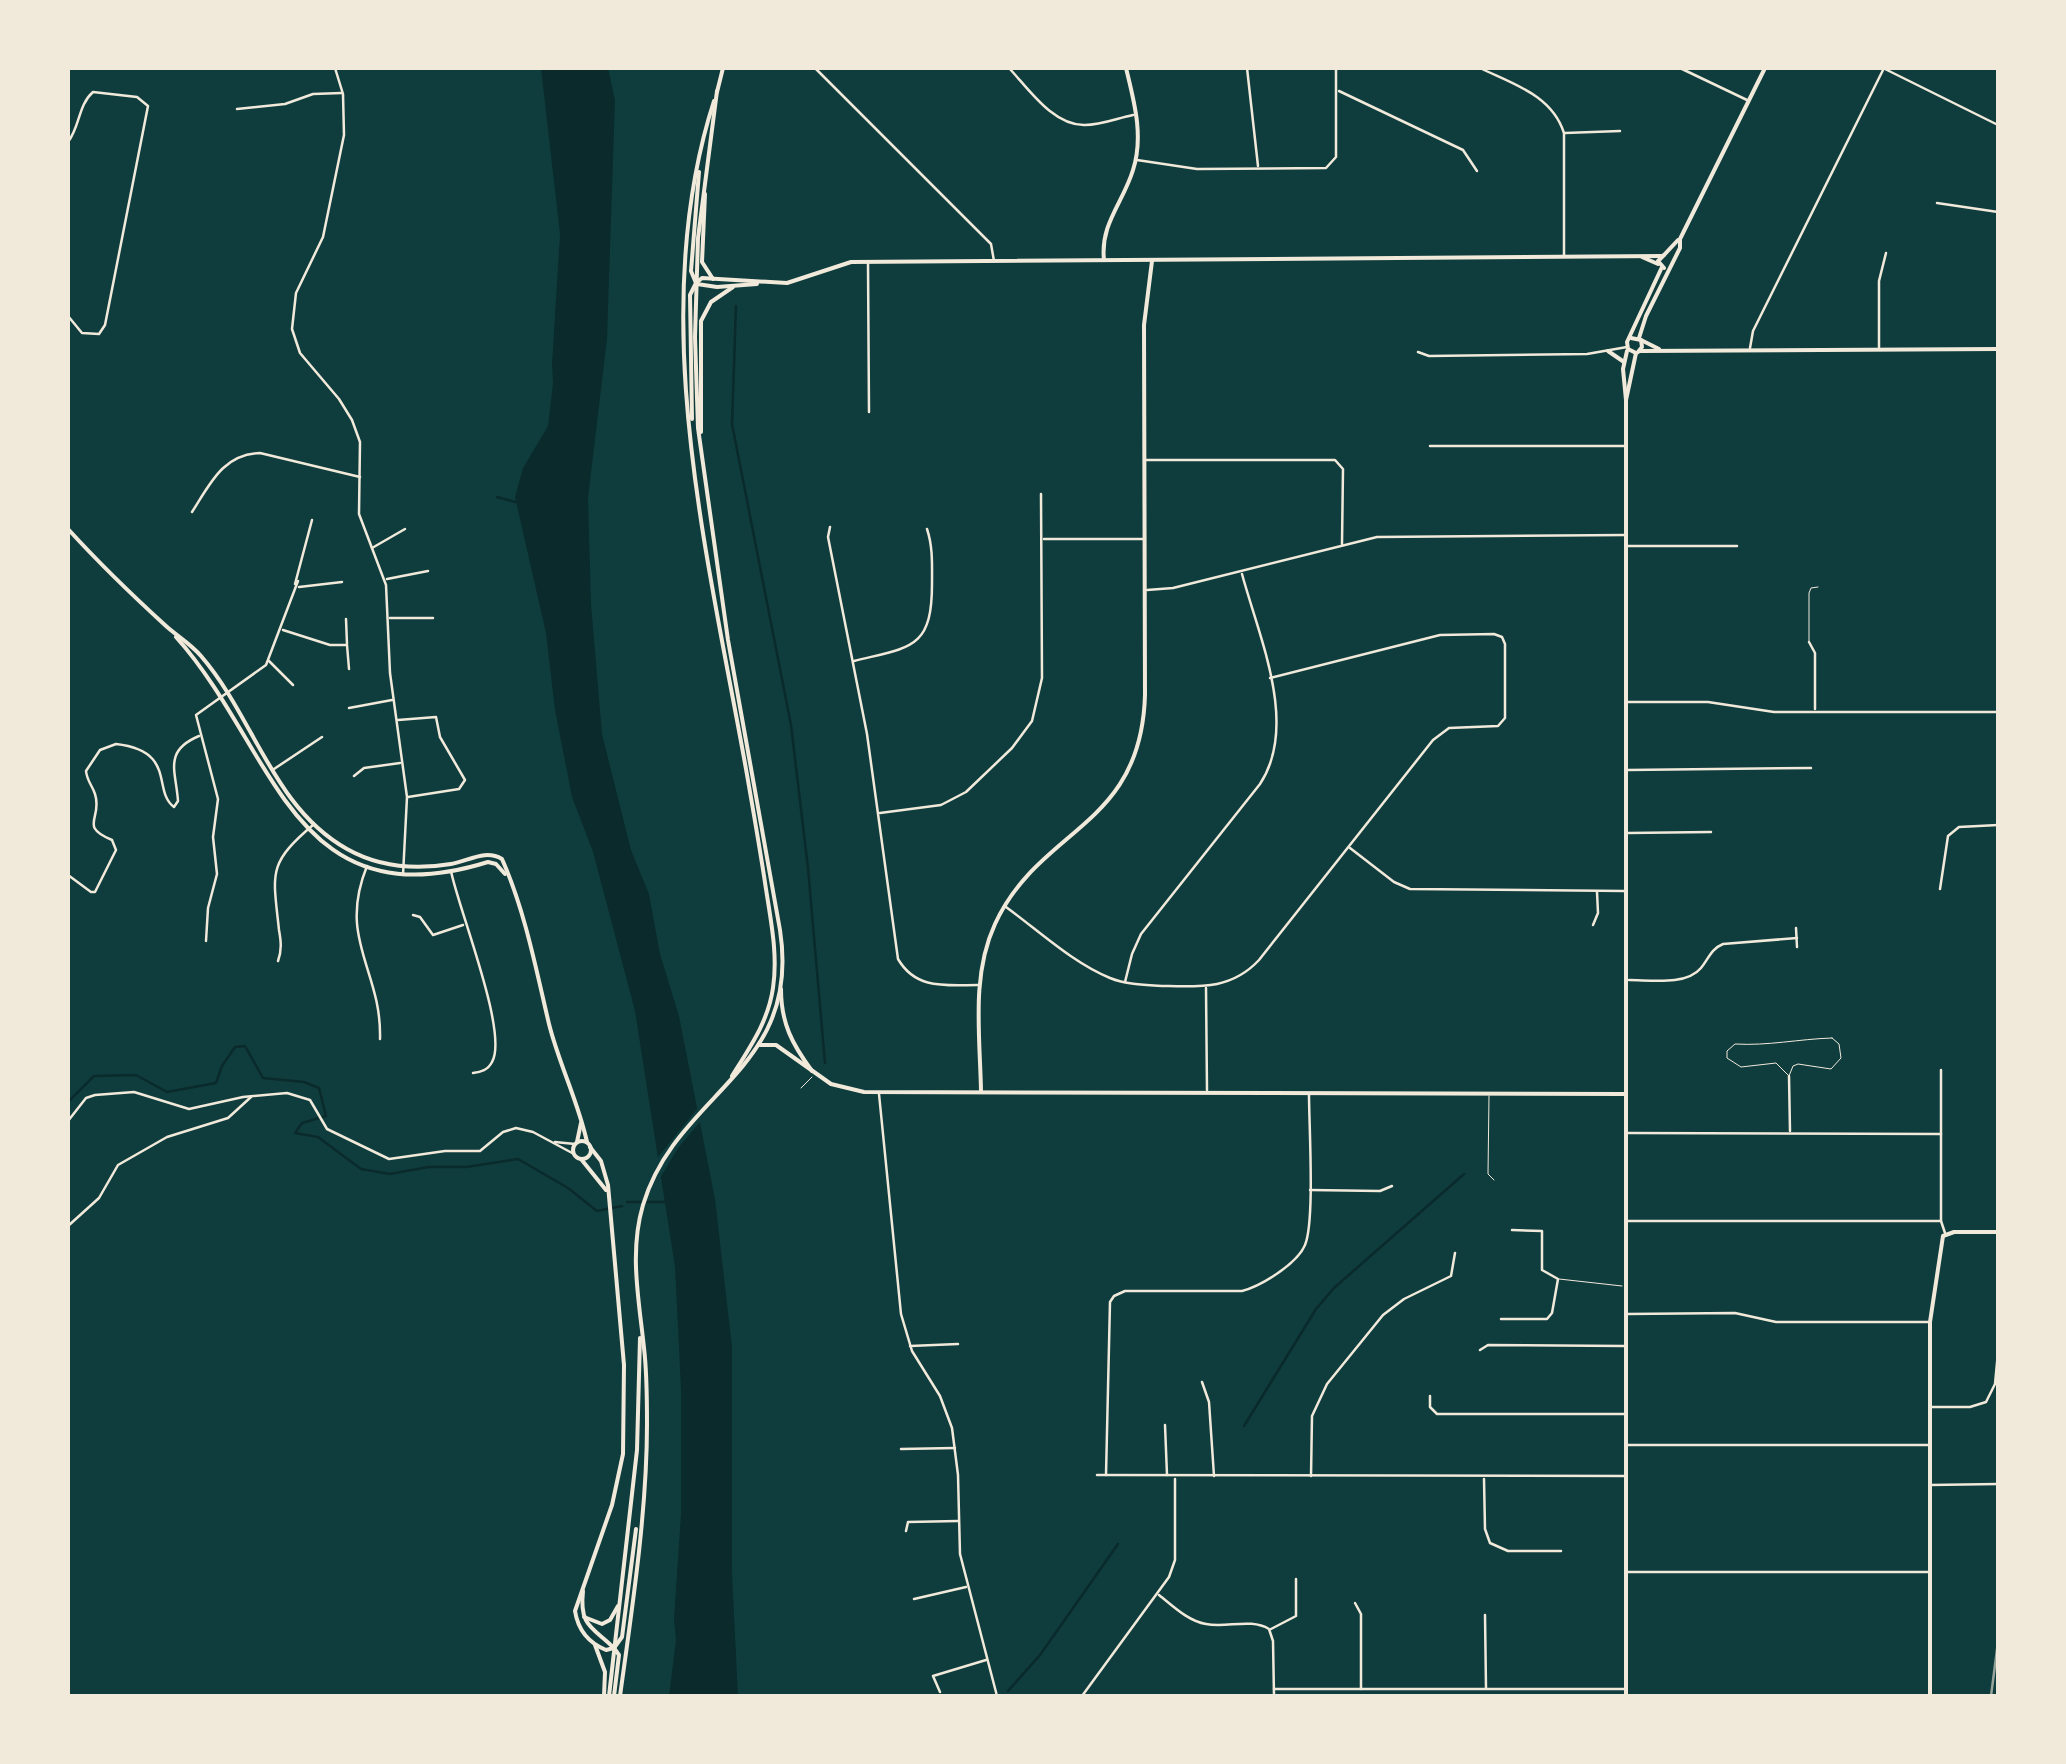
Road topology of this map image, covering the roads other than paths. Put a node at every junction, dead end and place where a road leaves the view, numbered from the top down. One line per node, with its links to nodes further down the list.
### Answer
1 (334, 68): 16 (street)
2 (723, 68): 15 (main road)
3 (815, 68): 39 (street)
4 (1008, 68): 19 (street)
5 (1126, 68): 19 (main road)
6 (1247, 68): 26 (street)
7 (1336, 68): 14 (street)
8 (1480, 68): 13 (street)
9 (1494, 68): 13 (street)
10 (1680, 68): 17 (street)
11 (1765, 68): 17 (main road)
12 (1884, 68): 20 (street); 50 (street)
13 (1491, 73): 22 (street)
14 (1338, 90): 26 (street); 27 (street)
15 (717, 91): 25 (main road); 28 (main road)
16 (344, 94): 18 (street); 64 (street)
17 (1748, 101): 31 (main road)
18 (237, 109)
19 (1136, 114): 24 (main road)
20 (1998, 125)
21 (1620, 131): 22 (street)
22 (1564, 133): 34 (street)
23 (68, 142): 45 (street)
24 (1136, 160): 26 (street); 36 (main road)
25 (700, 162): 42 (main road); 59 (main road)
26 (1258, 168)
27 (1476, 171)
28 (704, 189): 41 (main road); 42 (main road)
29 (1937, 203): 30 (street)
30 (1998, 212)
31 (1680, 239): 33 (main road); 40 (main road)
32 (1886, 253): 51 (street)
33 (1663, 255): 35 (main road); 40 (main road); 40 (main road)
34 (1564, 258): 35 (main road); 37 (main road)
35 (1642, 258): 40 (main road)
36 (1104, 260): 37 (main road); 39 (main road)
37 (1152, 261): 63 (main road)
38 (868, 262): 39 (main road); 43 (main road); 58 (street)
39 (994, 262)
40 (1665, 265): 46 (main road); 47 (main road)
41 (713, 278): 42 (main road); 43 (main road)
42 (696, 283): 44 (main road); 59 (main road); 60 (main road)
43 (771, 283): 44 (main road)
44 (733, 286): 60 (main road)
45 (68, 316)
46 (1631, 338): 47 (main road); 48 (main road)
47 (1640, 339): 49 (main road); 55 (main road)
48 (1628, 348): 53 (street); 55 (main road); 56 (main road)
49 (1658, 348): 50 (main road); 55 (main road)
50 (1750, 348): 51 (main road)
51 (1879, 349): 52 (main road)
52 (1998, 349)
53 (1608, 351): 54 (street); 56 (main road)
54 (1418, 352)
55 (1638, 352): 57 (main road)
56 (1624, 362): 57 (main road)
57 (1626, 400): 62 (main road)
58 (869, 412)
59 (692, 429): 151 (main road)
60 (700, 436): 144 (main road)
61 (1430, 446): 62 (street)
62 (1626, 446): 72 (main road)
63 (1145, 460): 74 (main road); 75 (street)
64 (361, 477): 66 (street); 78 (street)
65 (1041, 494): 73 (street)
66 (192, 512)
67 (312, 520): 85 (street)
68 (830, 527): 94 (street)
69 (68, 529): 98 (main road)
70 (926, 529): 94 (street)
71 (406, 530): 78 (street)
72 (1626, 536): 75 (street); 76 (main road)
73 (1042, 539): 74 (street); 113 (street)
74 (1145, 539): 86 (main road)
75 (1342, 546): 80 (street)
76 (1626, 546): 77 (street); 100 (main road)
77 (1737, 546)
78 (371, 549): 81 (street)
79 (428, 571): 81 (street)
80 (1242, 572): 86 (street); 96 (street)
81 (385, 579): 87 (street)
82 (298, 582): 85 (street)
83 (342, 582): 85 (street)
84 (1818, 587): 91 (lane)
85 (296, 588): 90 (street)
86 (1146, 590): 131 (main road)
87 (388, 618): 88 (street); 99 (street)
88 (433, 618)
89 (346, 620): 92 (street)
90 (281, 630): 92 (street); 93 (street)
91 (1809, 642): 102 (street)
92 (347, 645): 95 (street)
93 (268, 660): 97 (street); 98 (street)
94 (852, 661): 113 (street)
95 (349, 670)
96 (1270, 678): 119 (street); 141 (street)
97 (293, 685)
98 (223, 694): 105 (street); 109 (main road); 116 (main road)
99 (394, 700): 101 (street); 104 (street)
100 (1626, 702): 102 (street); 110 (main road)
101 (350, 708)
102 (1815, 712): 103 (street)
103 (1998, 712)
104 (397, 720): 107 (street); 112 (street)
105 (200, 735): 125 (street); 137 (street)
106 (322, 737): 109 (street)
107 (402, 763): 111 (street); 112 (street)
108 (1811, 768): 110 (street)
109 (273, 770): 114 (main road)
110 (1626, 770): 118 (main road)
111 (354, 776)
112 (407, 797): 122 (street)
113 (878, 814): 142 (street)
114 (313, 825): 116 (street); 120 (main road)
115 (1998, 826): 128 (street)
116 (307, 830): 123 (main road); 139 (street)
117 (1711, 832): 118 (street)
118 (1626, 833): 130 (main road)
119 (1349, 847): 129 (street); 143 (street)
120 (369, 860): 122 (main road); 123 (street)
121 (450, 864): 122 (main road); 124 (street); 127 (main road)
122 (404, 866): 126 (street)
123 (366, 868): 126 (main road); 145 (street)
124 (452, 872): 126 (main road); 127 (main road); 134 (street)
125 (68, 875)
126 (403, 875)
127 (508, 877): 161 (main road)
128 (1940, 888)
129 (1597, 891): 130 (street); 133 (street)
130 (1626, 891): 140 (main road)
131 (1005, 906): 141 (street); 142 (main road)
132 (413, 916): 134 (street)
133 (1593, 924)
134 (465, 925): 148 (street)
135 (1796, 928): 136 (street)
136 (1797, 938): 138 (street); 140 (street)
137 (206, 941)
138 (1798, 947)
139 (278, 961)
140 (1626, 980): 158 (main road)
141 (1125, 982): 143 (street)
142 (980, 985): 153 (main road)
143 (1206, 987): 155 (street)
144 (781, 989): 146 (main road); 149 (main road)
145 (380, 1040)
146 (760, 1045): 149 (main road); 151 (main road)
147 (1941, 1070): 164 (street)
148 (472, 1072)
149 (815, 1074): 152 (lane); 154 (main road)
150 (1789, 1076): 150 (lane); 163 (street)
151 (728, 1082): 186 (main road)
152 (801, 1088)
153 (981, 1090): 154 (main road); 155 (main road)
154 (880, 1092): 188 (street)
155 (1207, 1092): 156 (main road)
156 (1309, 1092): 157 (main road); 172 (street)
157 (1489, 1093): 158 (main road); 170 (lane)
158 (1626, 1094): 162 (main road)
159 (252, 1096): 160 (street); 165 (street); 176 (street)
160 (68, 1121)
161 (582, 1121): 166 (main road); 167 (main road)
162 (1626, 1133): 163 (street); 174 (main road)
163 (1790, 1133): 164 (street)
164 (1941, 1134): 175 (street)
165 (554, 1142): 166 (street); 168 (street)
166 (576, 1143): 167 (main road); 168 (main road)
167 (588, 1145): 169 (main road); 173 (main road)
168 (574, 1154): 169 (main road)
169 (581, 1158): 173 (main road)
170 (1494, 1180)
171 (1392, 1186): 172 (street)
172 (1309, 1190): 202 (street)
173 (608, 1198): 218 (main road)
174 (1626, 1221): 175 (street); 182 (main road)
175 (1941, 1221): 179 (street)
176 (68, 1226)
177 (1512, 1230): 181 (street)
178 (1998, 1232): 179 (main road)
179 (1946, 1234): 185 (main road)
180 (1455, 1253): 206 (street)
181 (1558, 1279): 182 (lane); 184 (street)
182 (1626, 1286): 183 (main road)
183 (1626, 1314): 185 (street); 189 (main road)
184 (1501, 1318)
185 (1930, 1322): 194 (main road)
186 (641, 1332): 211 (main road); 222 (main road)
187 (958, 1344): 188 (street)
188 (910, 1346): 199 (street)
189 (1626, 1346): 190 (street); 195 (main road)
190 (1480, 1350)
191 (1998, 1352): 194 (street)
192 (1202, 1382): 208 (street)
193 (1430, 1396): 195 (street)
194 (1930, 1408): 198 (main road)
195 (1626, 1414): 197 (main road)
196 (1165, 1424): 204 (street)
197 (1626, 1445): 198 (street); 203 (main road)
198 (1930, 1445): 210 (main road)
199 (956, 1448): 200 (street); 212 (street)
200 (901, 1450)
201 (1097, 1476): 202 (street)
202 (1106, 1476): 204 (street)
203 (1626, 1476): 207 (street); 215 (main road)
204 (1166, 1477): 205 (street)
205 (1175, 1477): 208 (street); 220 (street)
206 (1311, 1477): 207 (street); 208 (street)
207 (1484, 1477): 214 (street)
208 (1214, 1478)
209 (1998, 1484): 210 (street)
210 (1930, 1485): 216 (main road)
211 (641, 1509): 228 (main road); 235 (main road)
212 (958, 1521): 213 (street); 219 (street)
213 (906, 1531)
214 (1561, 1550)
215 (1626, 1572): 216 (street); 232 (main road)
216 (1930, 1572): 240 (main road)
217 (1296, 1579): 226 (street)
218 (583, 1586): 225 (main road); 227 (main road)
219 (968, 1586): 221 (street); 229 (street)
220 (1158, 1594): 226 (street); 237 (street)
221 (914, 1600)
222 (620, 1601): 225 (main road); 228 (main road)
223 (1355, 1603): 233 (street)
224 (1485, 1615): 231 (street)
225 (584, 1617): 228 (main road)
226 (1269, 1630): 230 (street)
227 (595, 1645): 228 (main road); 235 (main road)
228 (614, 1648): 235 (main road)
229 (986, 1660): 234 (street); 236 (street)
230 (1274, 1688): 233 (street); 238 (street)
231 (1486, 1688): 232 (street); 233 (street)
232 (1626, 1688): 239 (main road)
233 (1360, 1689)
234 (940, 1692)
235 (612, 1696)
236 (998, 1696)
237 (1082, 1696)
238 (1274, 1696)
239 (1626, 1696)
240 (1930, 1696)

